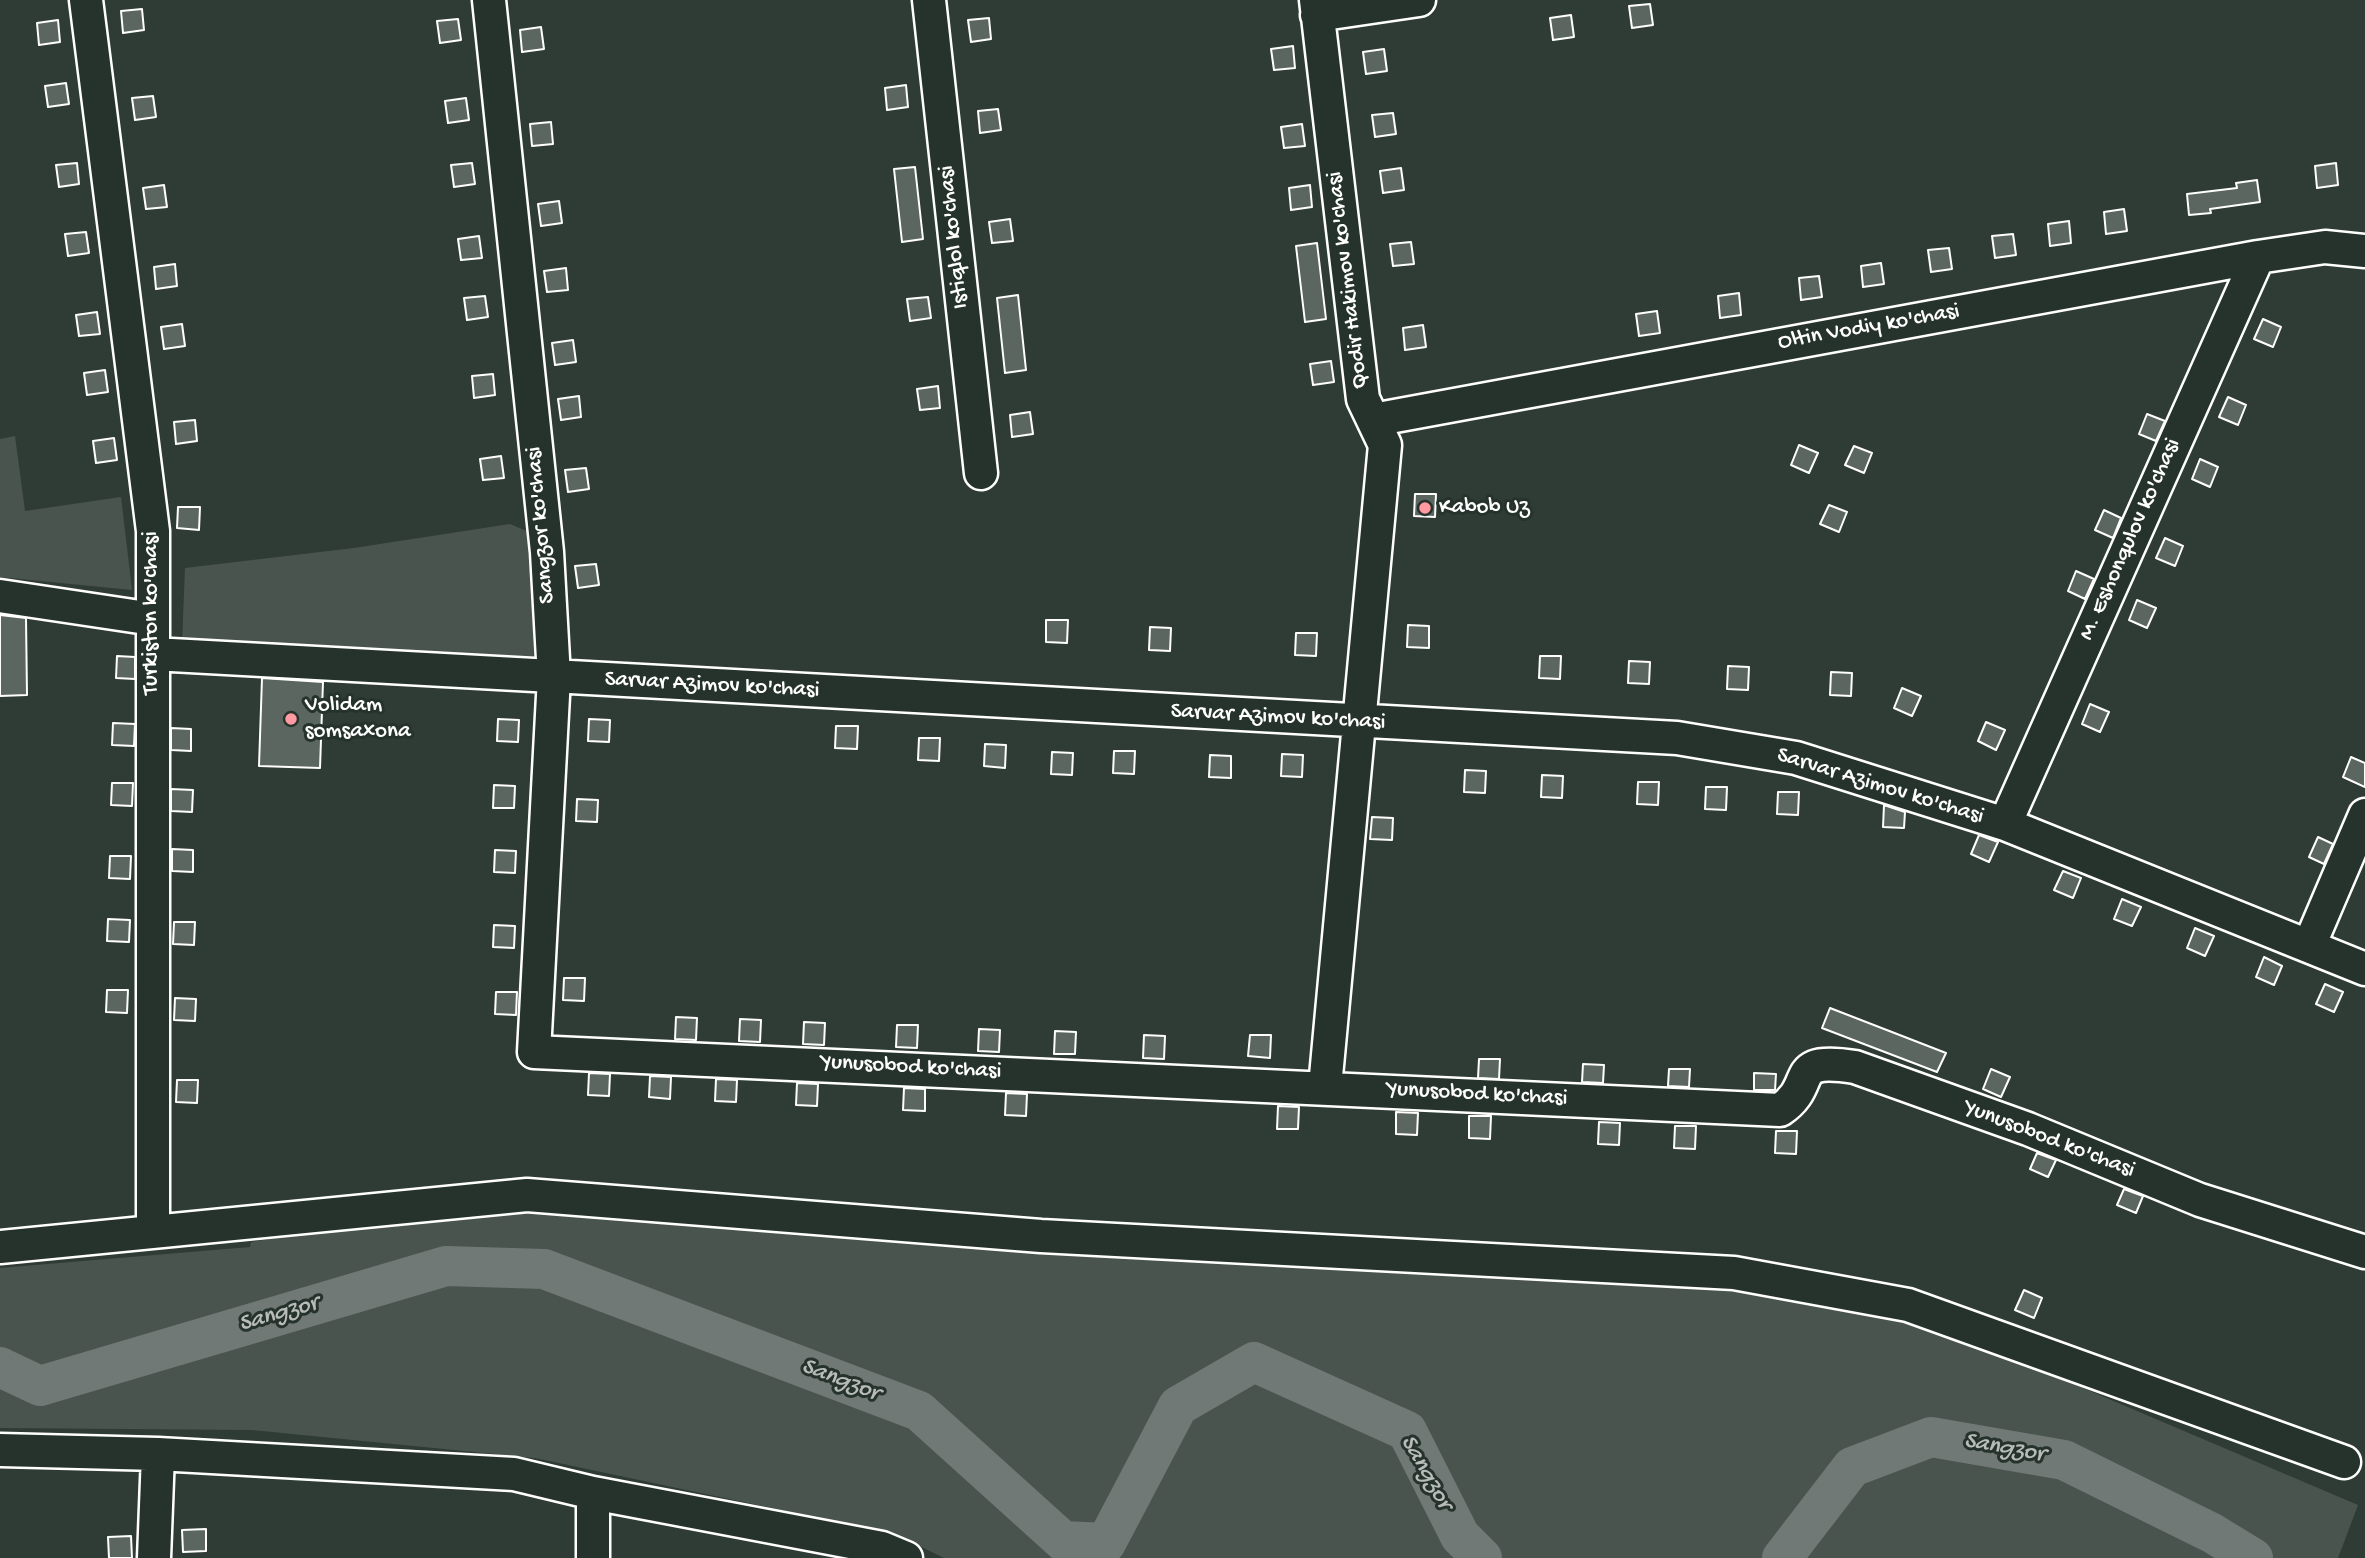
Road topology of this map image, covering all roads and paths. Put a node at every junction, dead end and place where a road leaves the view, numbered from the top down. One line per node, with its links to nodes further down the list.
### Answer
1 (86, 0): 11 (street, Turkiston ko'chasi)
2 (489, 0): 13 (street, Sangzor ko'chasi)
3 (929, 0): 9 (street, Istiqlol ko'chasi)
4 (1419, 0): 5 (street)
5 (1317, 8): 8 (street, Qodir Hakimov ko'chasi)
6 (2365, 251): 7 (street, Oltin Vodiy ko'chasi)
7 (2258, 257): 8 (street, Oltin Vodiy ko'chasi); 16 (street, M. Eshonqulov ko'chasi)
8 (1373, 420): 14 (street, Qodir Hakimov ko'chasi)
9 (981, 473)
10 (0, 596): 11 (street)
11 (153, 619): 12 (street, Turkiston ko'chasi)
12 (153, 654): 13 (street, Sarvar Azimov ko'chasi); 21 (street, Turkiston ko'chasi)
13 (554, 677): 14 (street, Sarvar Azimov ko'chasi); 19 (street, Sangzor ko'chasi)
14 (1361, 722): 16 (street, Sarvar Azimov ko'chasi); 20 (street, Qodir Hakimov ko'chasi)
15 (2365, 815): 17 (street)
16 (2005, 824): 17 (street, Sarvar Azimov ko'chasi)
17 (2309, 946): 18 (street, Sarvar Azimov ko'chasi)
18 (2365, 969)
19 (534, 1052): 20 (street, Yunusobod ko'chasi)
20 (1325, 1087): 23 (street, Yunusobod ko'chasi)
21 (153, 1231): 22 (street); 26 (street)
22 (0, 1247)
23 (2365, 1252)
24 (0, 1450): 25 (street)
25 (158, 1454): 27 (street); 28 (street)
26 (2344, 1462)
27 (593, 1493): 29 (street); 30 (street)
28 (154, 1558)
29 (593, 1558)
30 (906, 1558)

